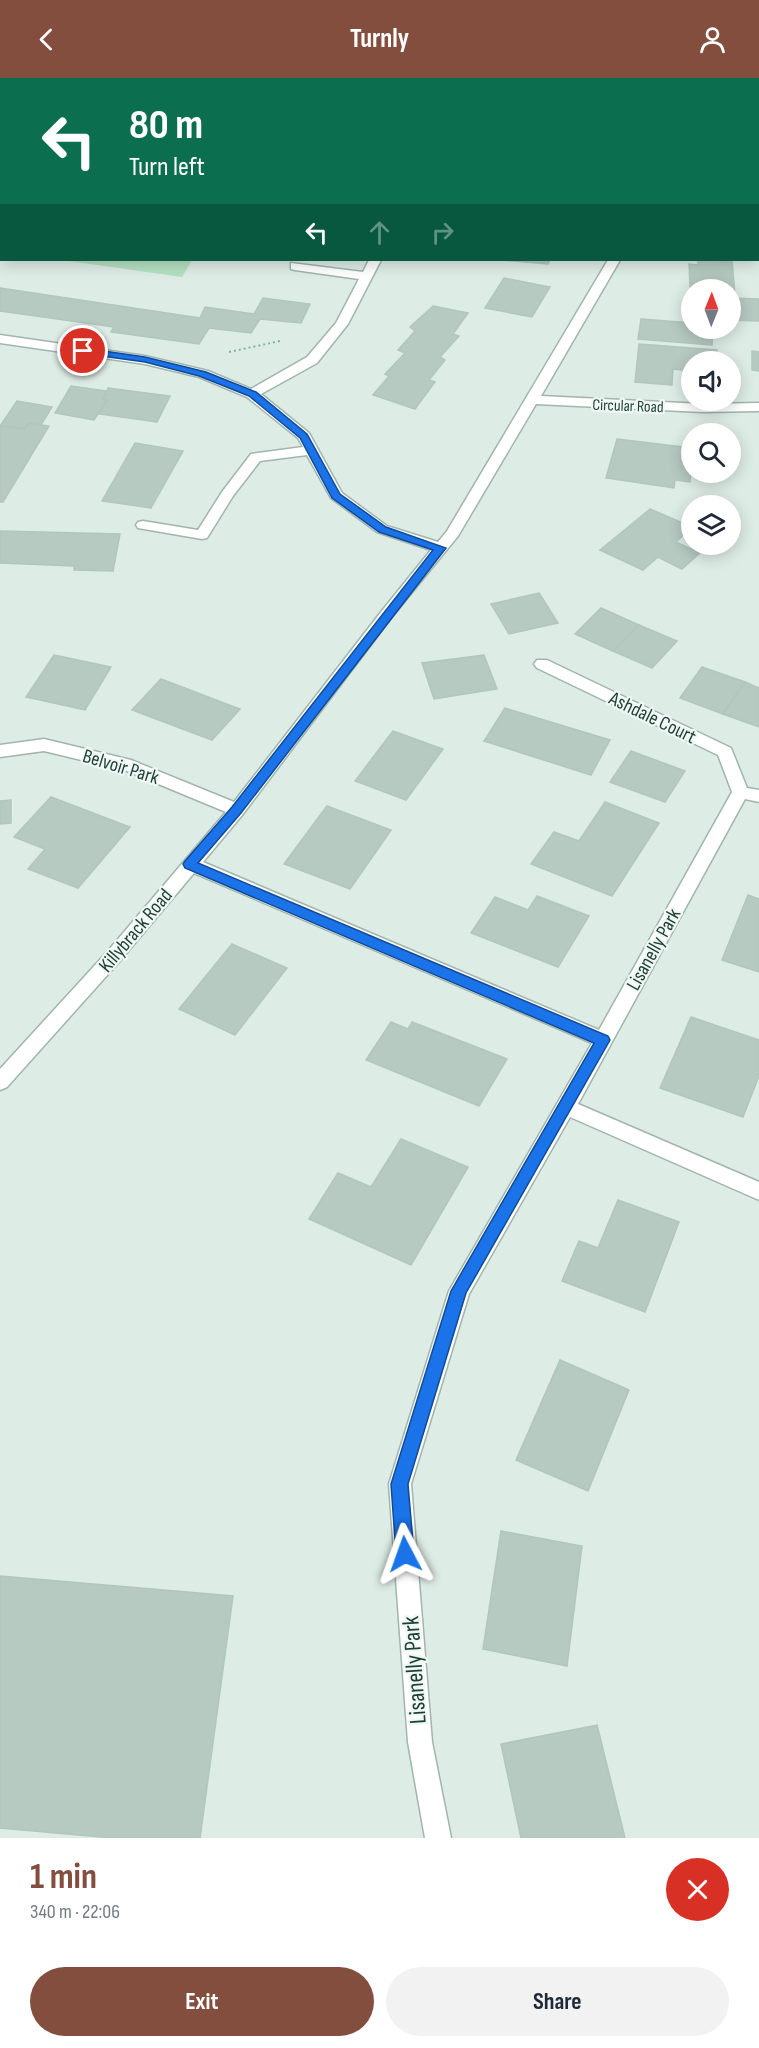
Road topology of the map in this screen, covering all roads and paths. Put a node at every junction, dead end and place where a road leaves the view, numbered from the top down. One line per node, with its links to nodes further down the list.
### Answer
1 (374, 261): 4 (street)
2 (613, 261): 9 (street, Killybrack Road)
3 (295, 266): 4 (street)
4 (366, 276): 8 (street)
5 (1, 340): 8 (street)
6 (285, 340): 7 (path)
7 (219, 354)
8 (252, 394): 11 (street)
9 (533, 400): 10 (street, Circular Road); 13 (street, Killybrack Road)
10 (759, 407)
11 (311, 450): 12 (street); 13 (street)
12 (143, 525)
13 (440, 548): 17 (street, Killybrack Road)
14 (542, 664): 16 (street, Ashdale Court)
15 (0, 751): 17 (street, Belvoir Park)
16 (750, 794): 19 (street, Lisanelly Park)
17 (237, 810): 18 (street, Killybrack Road)
18 (190, 864): 19 (street); 20 (street, Killybrack Road)
19 (603, 1040): 21 (street, Lisanelly Park)
20 (0, 1083)
21 (566, 1107): 22 (street); 23 (street, Lisanelly Park)
22 (759, 1191)
23 (438, 1838)

